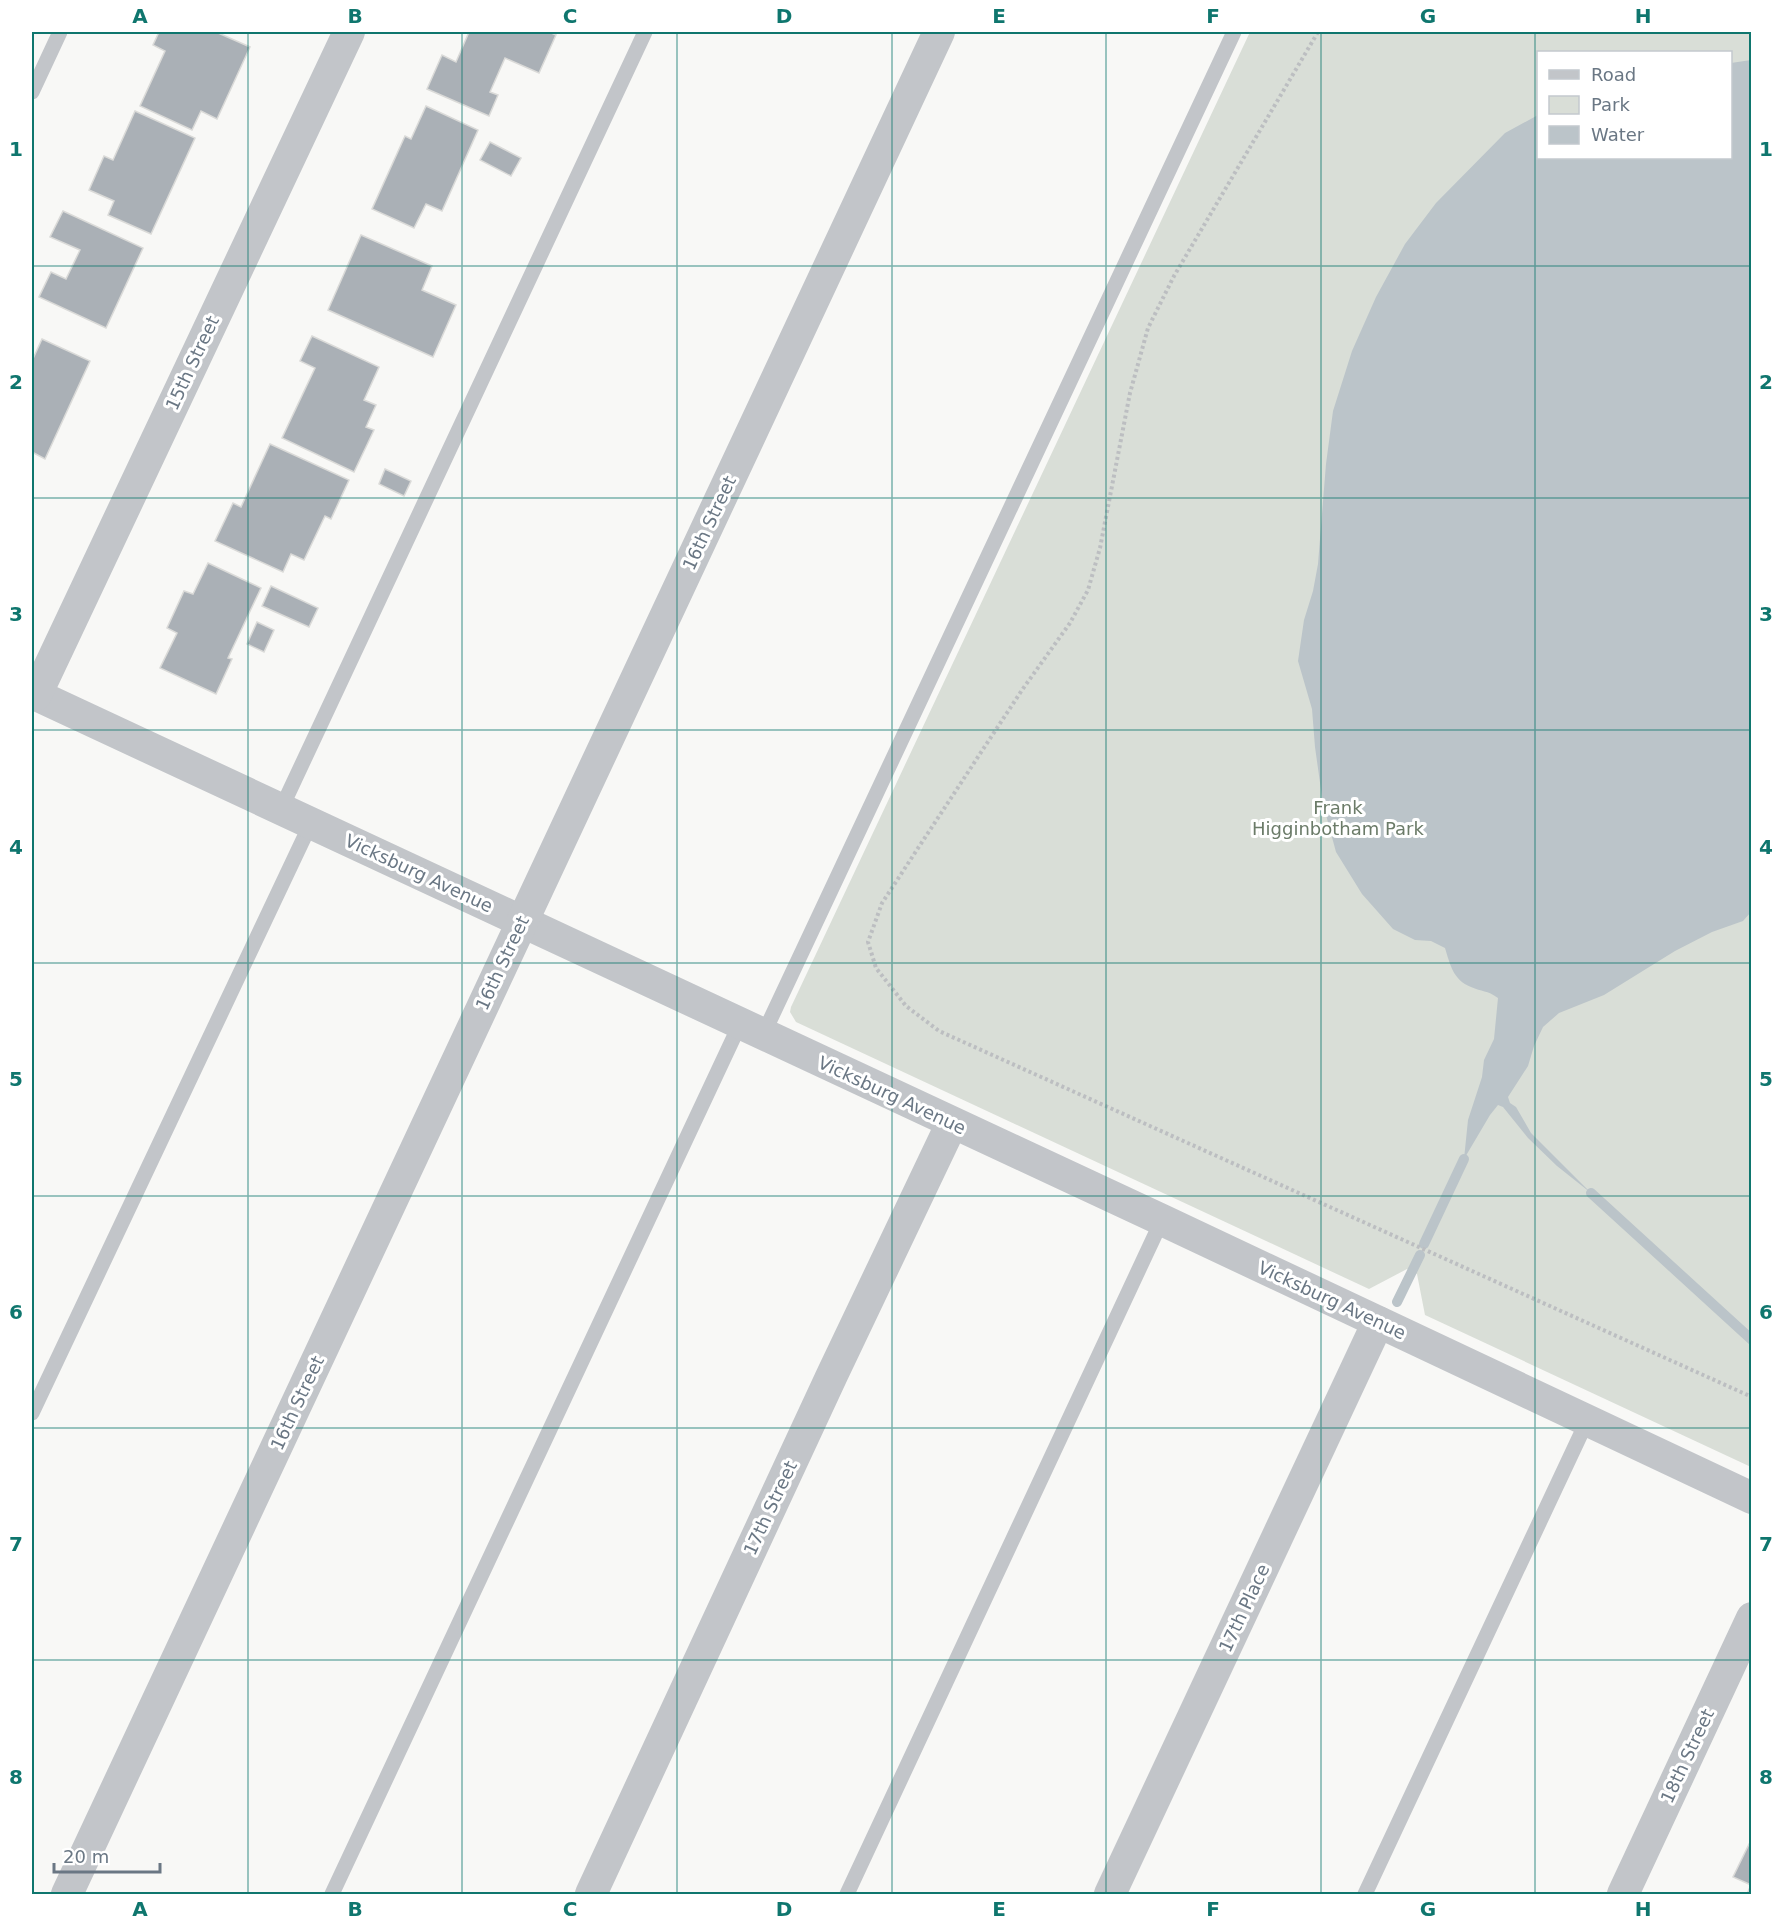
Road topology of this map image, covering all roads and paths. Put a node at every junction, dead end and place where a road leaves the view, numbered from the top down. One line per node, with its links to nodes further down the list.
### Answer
1 (60, 32): 7 (lane)
2 (349, 32): 8 (street, 15th Street)
3 (645, 32): 9 (lane)
4 (939, 32): 11 (street, 16th Street)
5 (1234, 32): 12 (lane)
6 (1318, 32): 16 (path)
7 (32, 92)
8 (34, 694): 9 (street, Vicksburg Avenue)
9 (281, 809): 10 (street, Vicksburg Avenue)
10 (311, 823): 11 (street, Vicksburg Avenue); 17 (lane)
11 (522, 921): 12 (street, Vicksburg Avenue); 21 (street, 16th Street)
12 (752, 1029): 13 (street, Vicksburg Avenue); 22 (lane)
13 (952, 1123): 14 (street, Vicksburg Avenue); 23 (street, 17th Street)
14 (1162, 1220): 15 (street, Vicksburg Avenue); 24 (lane)
15 (1378, 1322): 18 (street, Vicksburg Avenue); 25 (street, 17th Place)
16 (1752, 1397)
17 (32, 1413)
18 (1587, 1421): 19 (street, Vicksburg Avenue); 26 (lane)
19 (1752, 1498)
20 (1752, 1618): 27 (street, 18th Street)
21 (67, 1894)
22 (332, 1894)
23 (591, 1894)
24 (848, 1894)
25 (1110, 1894)
26 (1365, 1894)
27 (1623, 1894)

